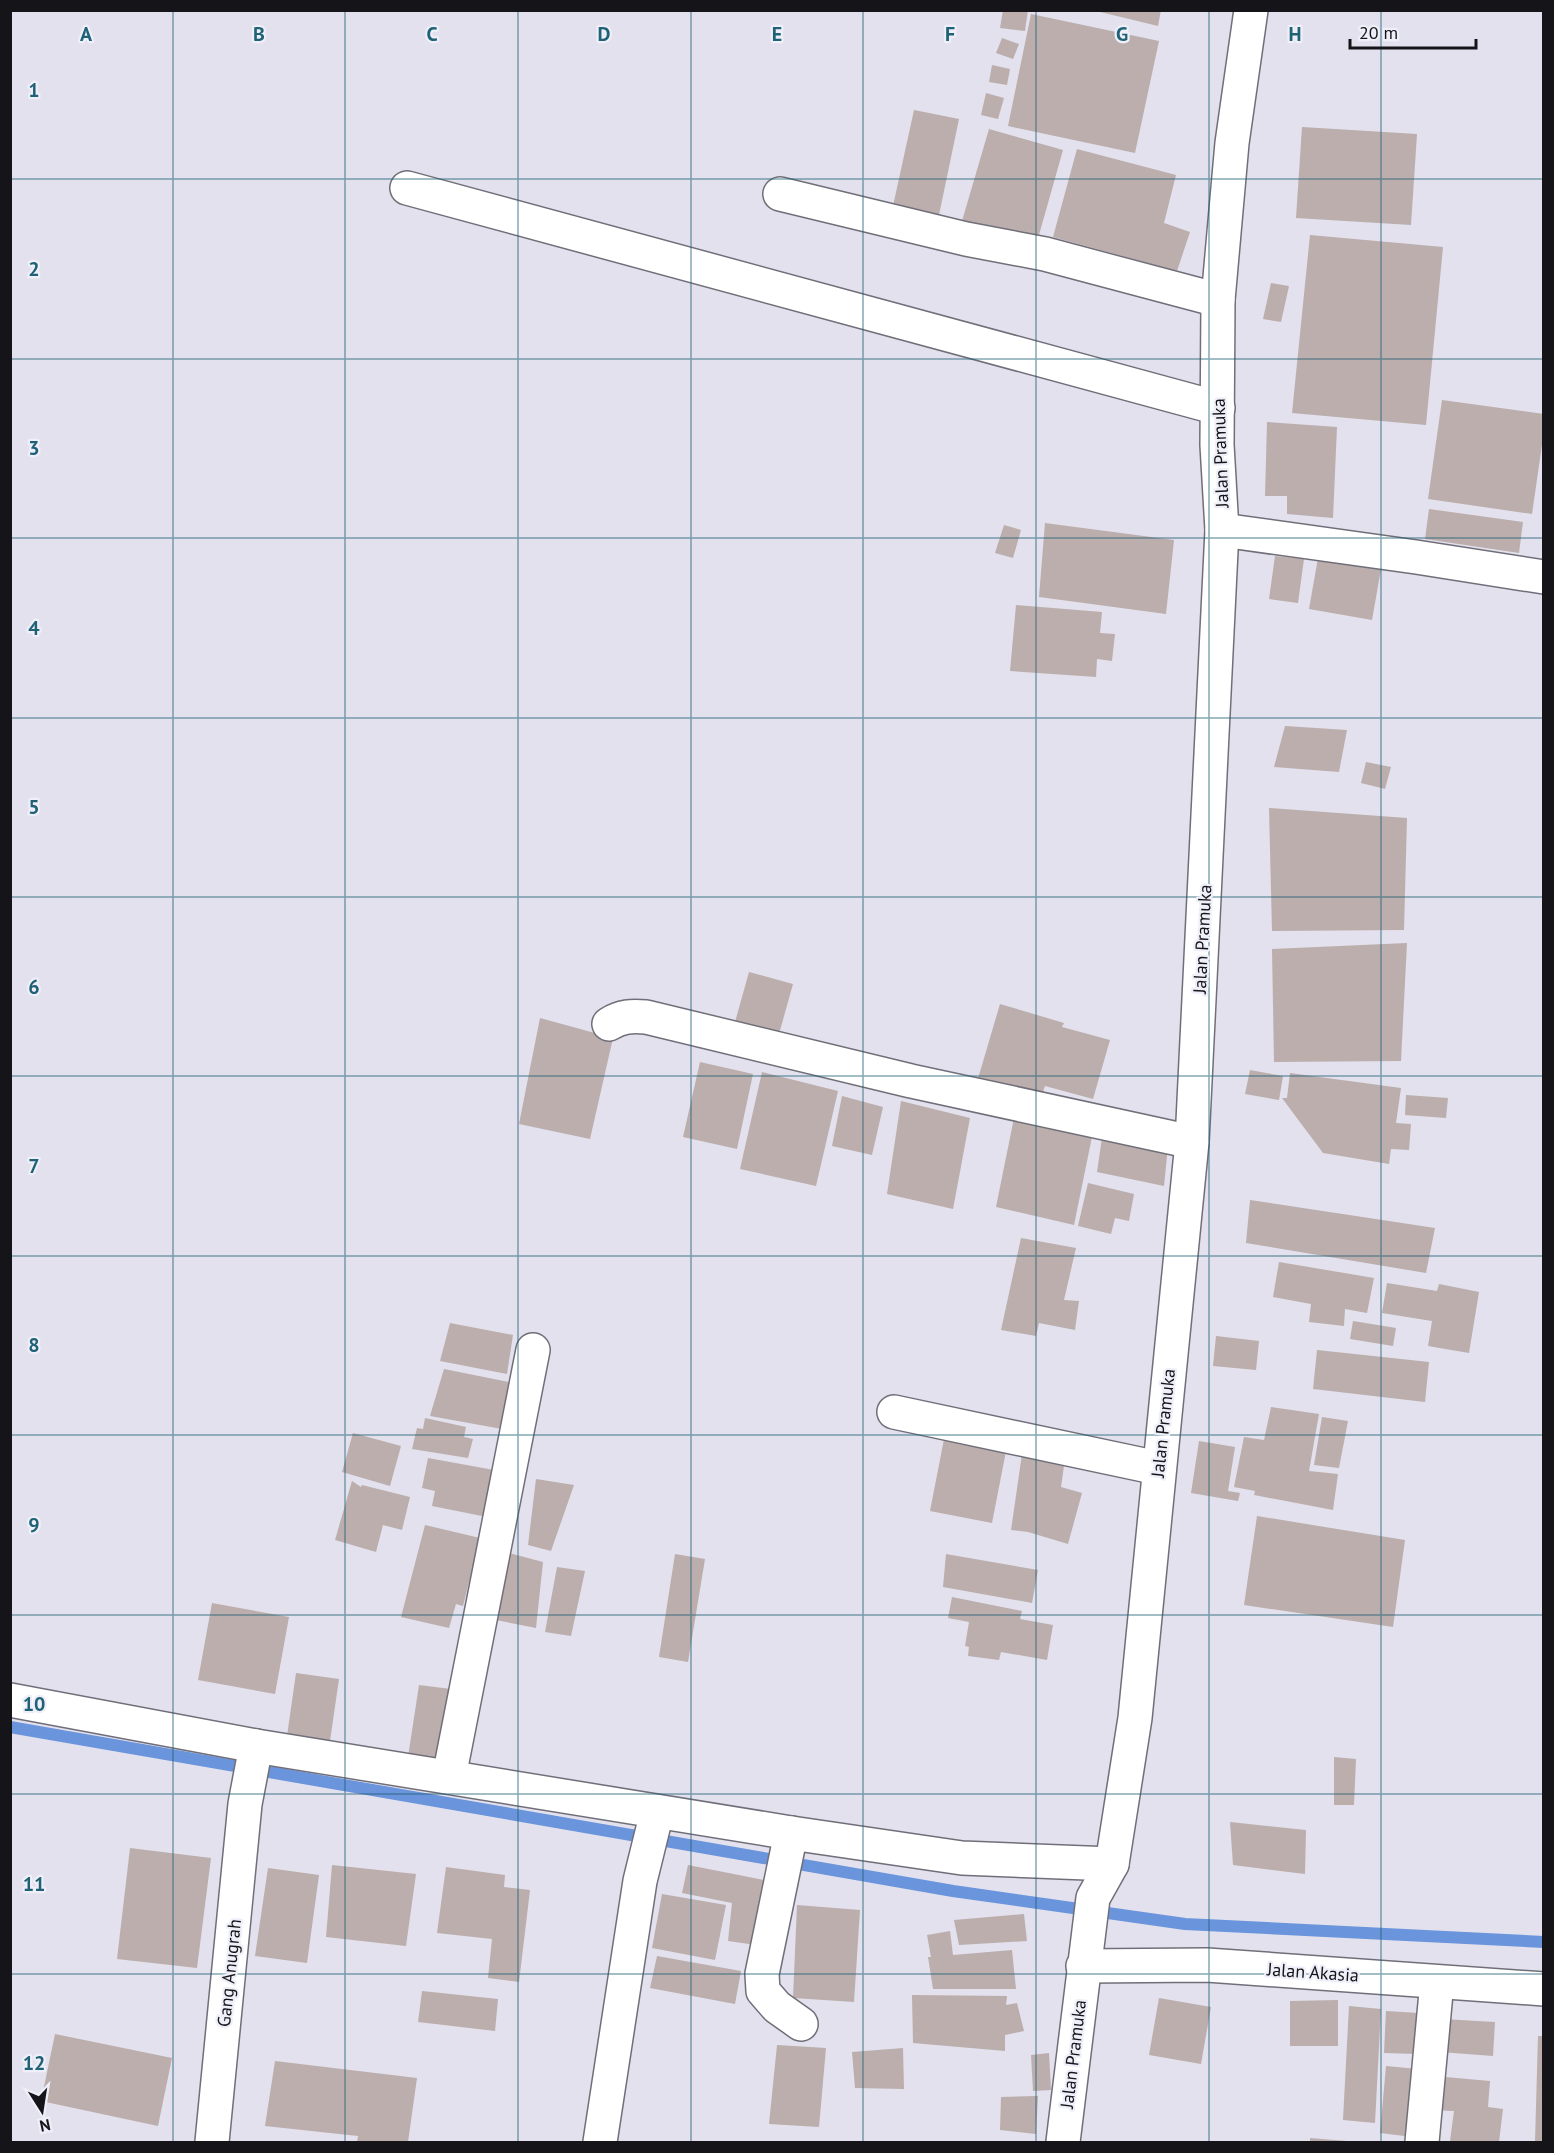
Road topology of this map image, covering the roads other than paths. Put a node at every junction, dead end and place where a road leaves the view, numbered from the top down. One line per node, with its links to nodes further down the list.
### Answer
1 (1251, 10): 4 (street, Jalan Pramuka)
2 (407, 188): 5 (street)
3 (780, 194): 4 (street)
4 (1218, 300): 5 (street, Jalan Pramuka)
5 (1218, 408): 6 (street, Jalan Pramuka)
6 (1222, 530): 7 (street); 9 (street, Jalan Pramuka)
7 (1544, 577)
8 (609, 1024): 9 (street)
9 (1192, 1142): 12 (street, Jalan Pramuka)
10 (533, 1350): 15 (street)
11 (894, 1412): 12 (street)
12 (1158, 1468): 18 (street, Jalan Pramuka)
13 (10, 1700): 14 (street)
14 (255, 1752): 15 (street); 23 (street, Gang Anugrah)
15 (449, 1777): 16 (street)
16 (654, 1825): 17 (street); 24 (street)
17 (789, 1843): 18 (street); 22 (street)
18 (1112, 1864): 19 (street, Jalan Pramuka)
19 (1084, 1957): 20 (street, Jalan Akasia); 25 (street, Jalan Pramuka)
20 (1437, 1982): 21 (street, Jalan Akasia); 26 (street)
21 (1544, 1989)
22 (801, 2024)
23 (212, 2142)
24 (600, 2142)
25 (1063, 2142)
26 (1422, 2142)

